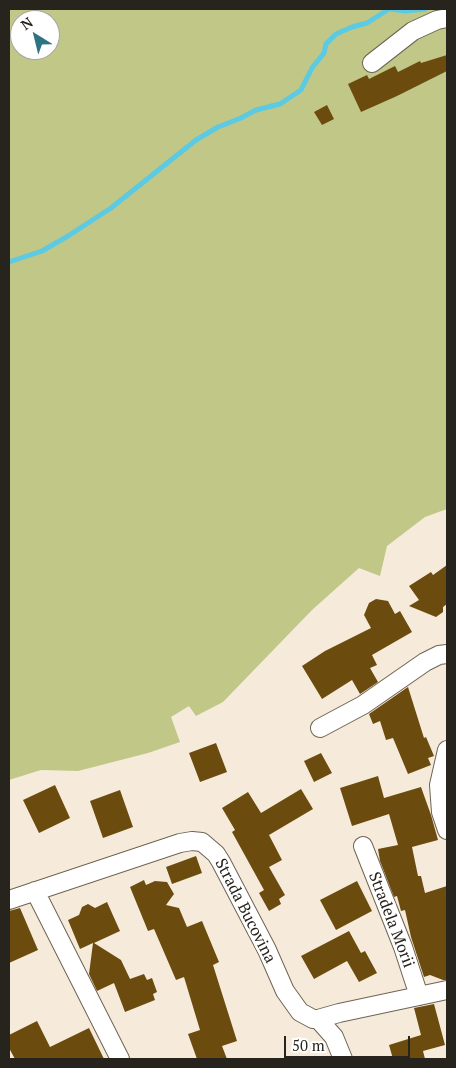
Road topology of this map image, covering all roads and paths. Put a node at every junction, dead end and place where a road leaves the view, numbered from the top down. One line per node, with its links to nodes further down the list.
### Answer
1 (447, 18): 2 (street)
2 (372, 63)
3 (447, 654): 4 (street)
4 (320, 728)
5 (447, 750): 6 (street)
6 (447, 830)
7 (363, 846): 11 (street, Stradela Morii)
8 (34, 891): 9 (street, Strada Bucovina); 12 (street, Strada Bucovina); 13 (street)
9 (9, 900)
10 (447, 990): 11 (street)
11 (419, 996): 12 (street)
12 (318, 1019): 14 (street, Strada Bucovina)
13 (120, 1059)
14 (344, 1059)

